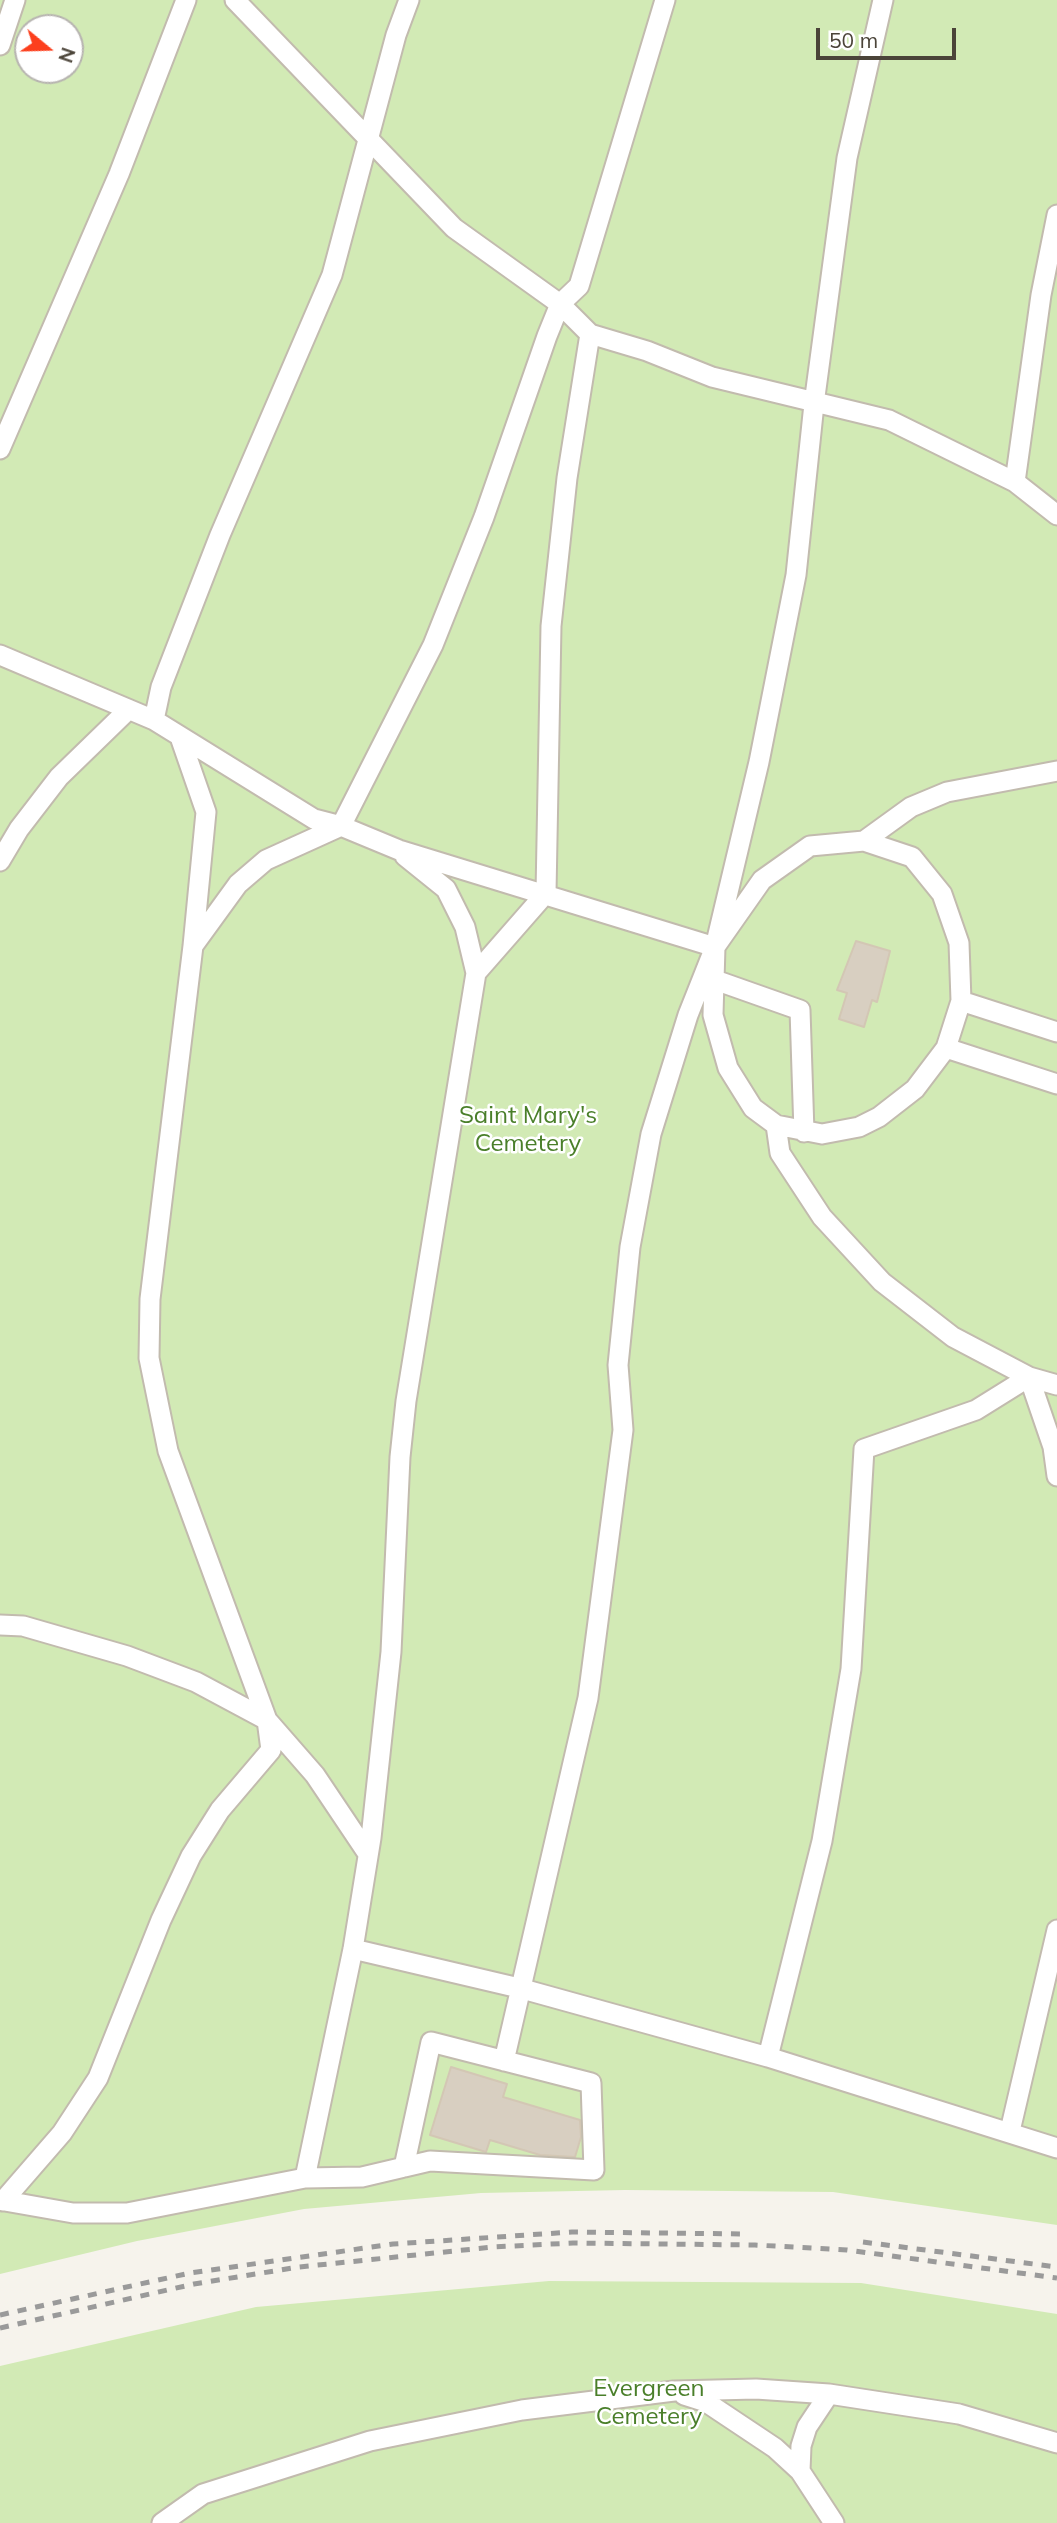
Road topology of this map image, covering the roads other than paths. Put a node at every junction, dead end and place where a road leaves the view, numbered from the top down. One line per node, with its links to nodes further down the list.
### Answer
1 (15, 0): 7 (lane)
2 (186, 0): 13 (lane)
3 (235, 0): 8 (lane)
4 (409, 0): 8 (lane)
5 (665, 0): 10 (lane)
6 (883, 0): 12 (lane)
7 (0, 45)
8 (367, 138): 10 (lane); 18 (lane)
9 (1057, 215): 14 (lane)
10 (559, 304): 11 (lane); 21 (lane)
11 (590, 334): 12 (lane); 25 (lane)
12 (814, 404): 14 (lane); 27 (lane)
13 (0, 449)
14 (1015, 482): 15 (lane)
15 (1057, 515)
16 (0, 655): 17 (lane)
17 (128, 710): 18 (lane); 24 (lane)
18 (154, 720): 19 (lane)
19 (180, 737): 21 (lane); 26 (lane)
20 (1057, 771): 22 (lane)
21 (341, 826): 23 (lane); 26 (lane)
22 (864, 841): 27 (lane); 30 (lane)
23 (399, 850): 25 (lane); 28 (lane)
24 (0, 861)
25 (546, 893): 27 (lane); 28 (lane)
26 (193, 946): 40 (lane)
27 (715, 947): 29 (lane); 44 (lane)
28 (476, 973): 41 (lane)
29 (715, 979): 34 (lane); 35 (lane)
30 (961, 1001): 31 (lane); 32 (lane)
31 (1057, 1032)
32 (946, 1048): 33 (lane); 35 (lane)
33 (1057, 1084)
34 (776, 1125): 35 (lane); 36 (lane)
35 (804, 1132)
36 (1029, 1377): 37 (lane); 38 (lane); 45 (lane)
37 (1057, 1385)
38 (1057, 1476)
39 (0, 1625): 40 (lane)
40 (267, 1720): 41 (lane); 51 (lane)
41 (368, 1854): 43 (lane)
42 (1057, 1930): 47 (lane)
43 (354, 1949): 44 (lane); 50 (lane)
44 (519, 1988): 45 (lane); 46 (lane)
45 (768, 2057): 47 (lane)
46 (504, 2061): 49 (lane); 49 (lane)
47 (1010, 2131): 48 (lane)
48 (1057, 2148)
49 (404, 2167): 50 (lane)
50 (305, 2178): 51 (lane)
51 (2, 2201)
52 (674, 2391): 53 (lane); 55 (lane); 56 (lane)
53 (829, 2394): 54 (lane); 55 (lane)
54 (1057, 2443)
55 (800, 2471): 57 (lane)
56 (162, 2523)
57 (834, 2523)

